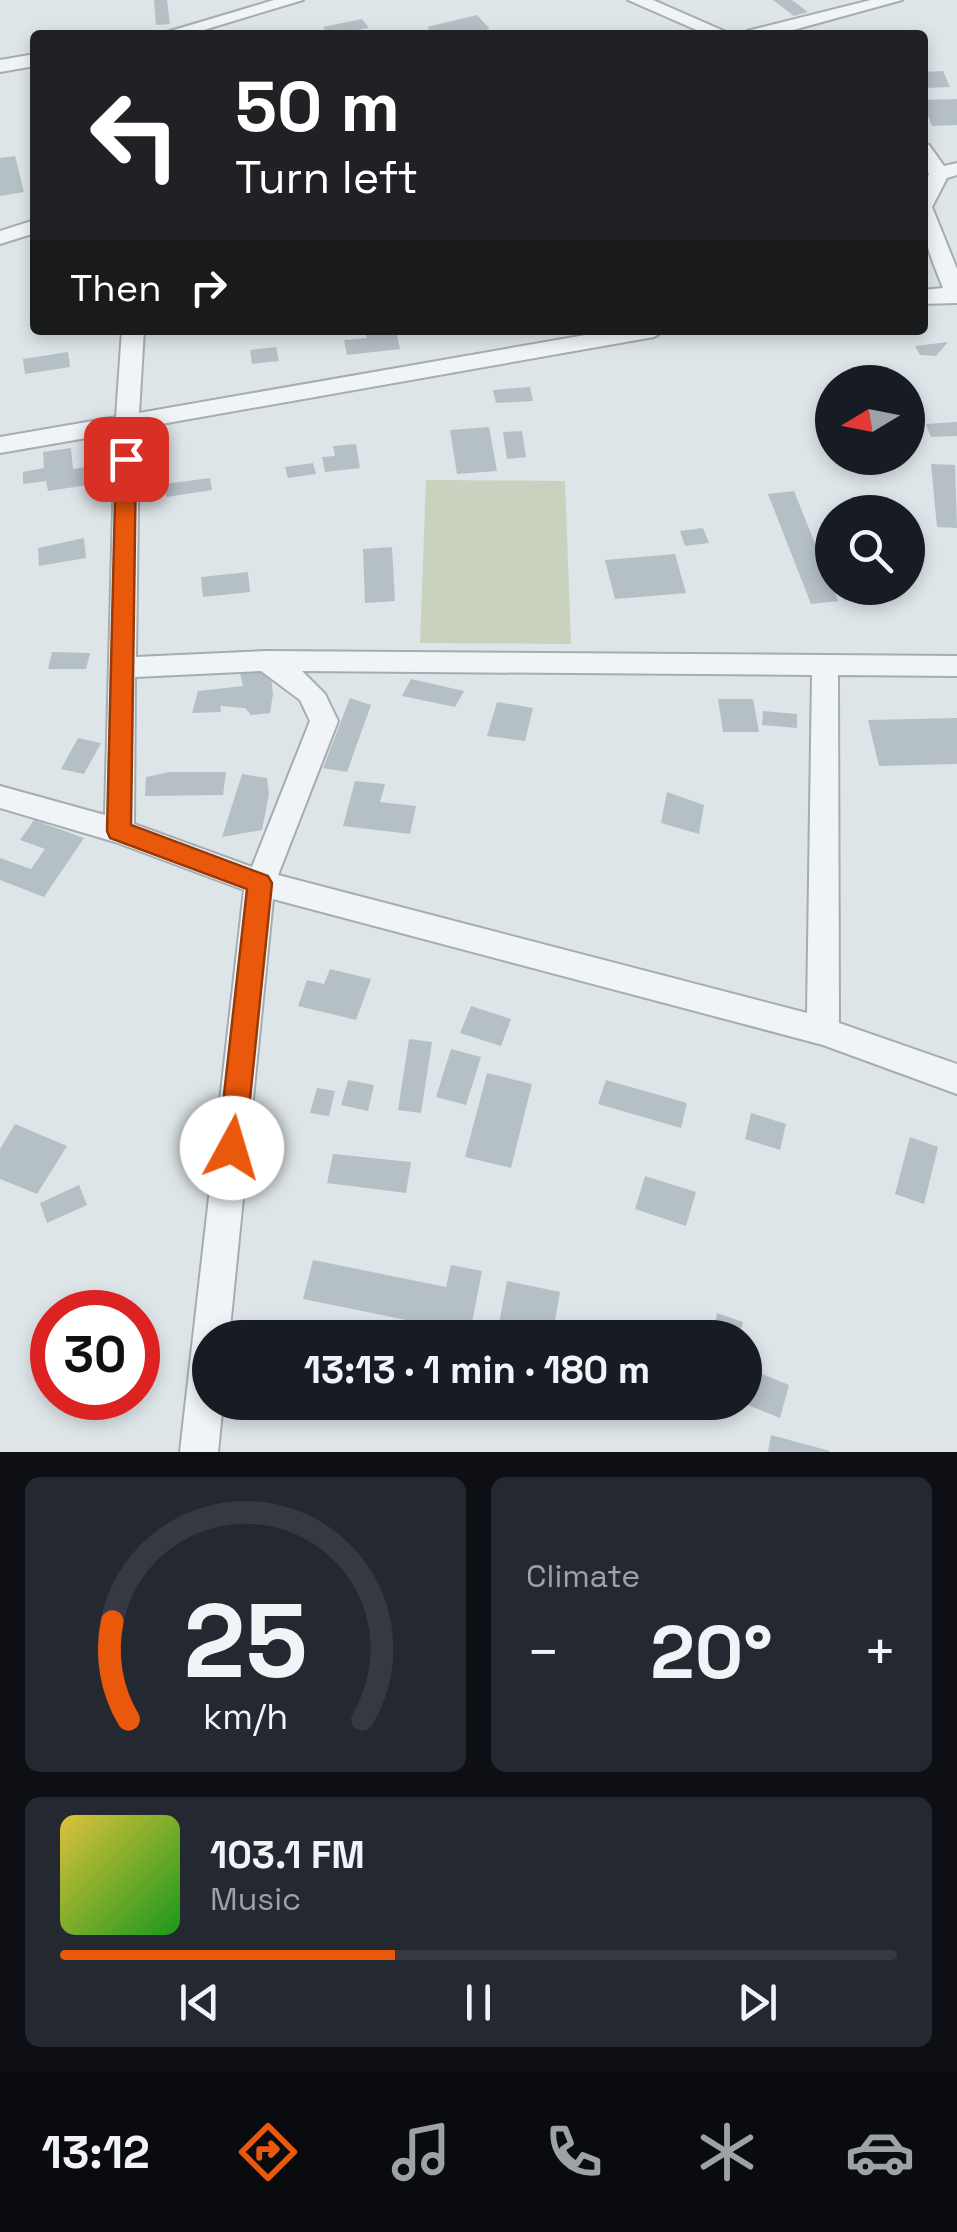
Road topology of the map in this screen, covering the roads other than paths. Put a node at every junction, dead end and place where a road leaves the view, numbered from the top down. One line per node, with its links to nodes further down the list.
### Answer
1 (294, 0): 5 (street)
2 (637, 0): 6 (street)
3 (894, 0): 4 (street)
4 (842, 11): 7 (street); 8 (street)
5 (184, 30)
6 (712, 30)
7 (771, 30)
8 (853, 30)
9 (30, 61): 10 (street)
10 (0, 66)
11 (928, 155): 12 (street)
12 (948, 172): 13 (street)
13 (928, 199)
14 (928, 222): 17 (street)
15 (30, 228): 16 (street)
16 (0, 238)
17 (956, 294): 18 (street)
18 (928, 296)
19 (133, 335): 21 (street)
20 (626, 335): 21 (street)
21 (127, 424): 22 (street); 26 (street)
22 (0, 446)
23 (266, 661): 24 (street); 26 (street); 29 (street)
24 (825, 665): 25 (street); 30 (street)
25 (957, 666)
26 (122, 668): 28 (street)
27 (0, 797): 28 (street)
28 (119, 831): 29 (street)
29 (260, 883): 30 (street); 32 (street)
30 (823, 1031): 31 (street)
31 (957, 1079)
32 (214, 1320)
33 (202, 1420): 34 (street)
34 (199, 1452)

